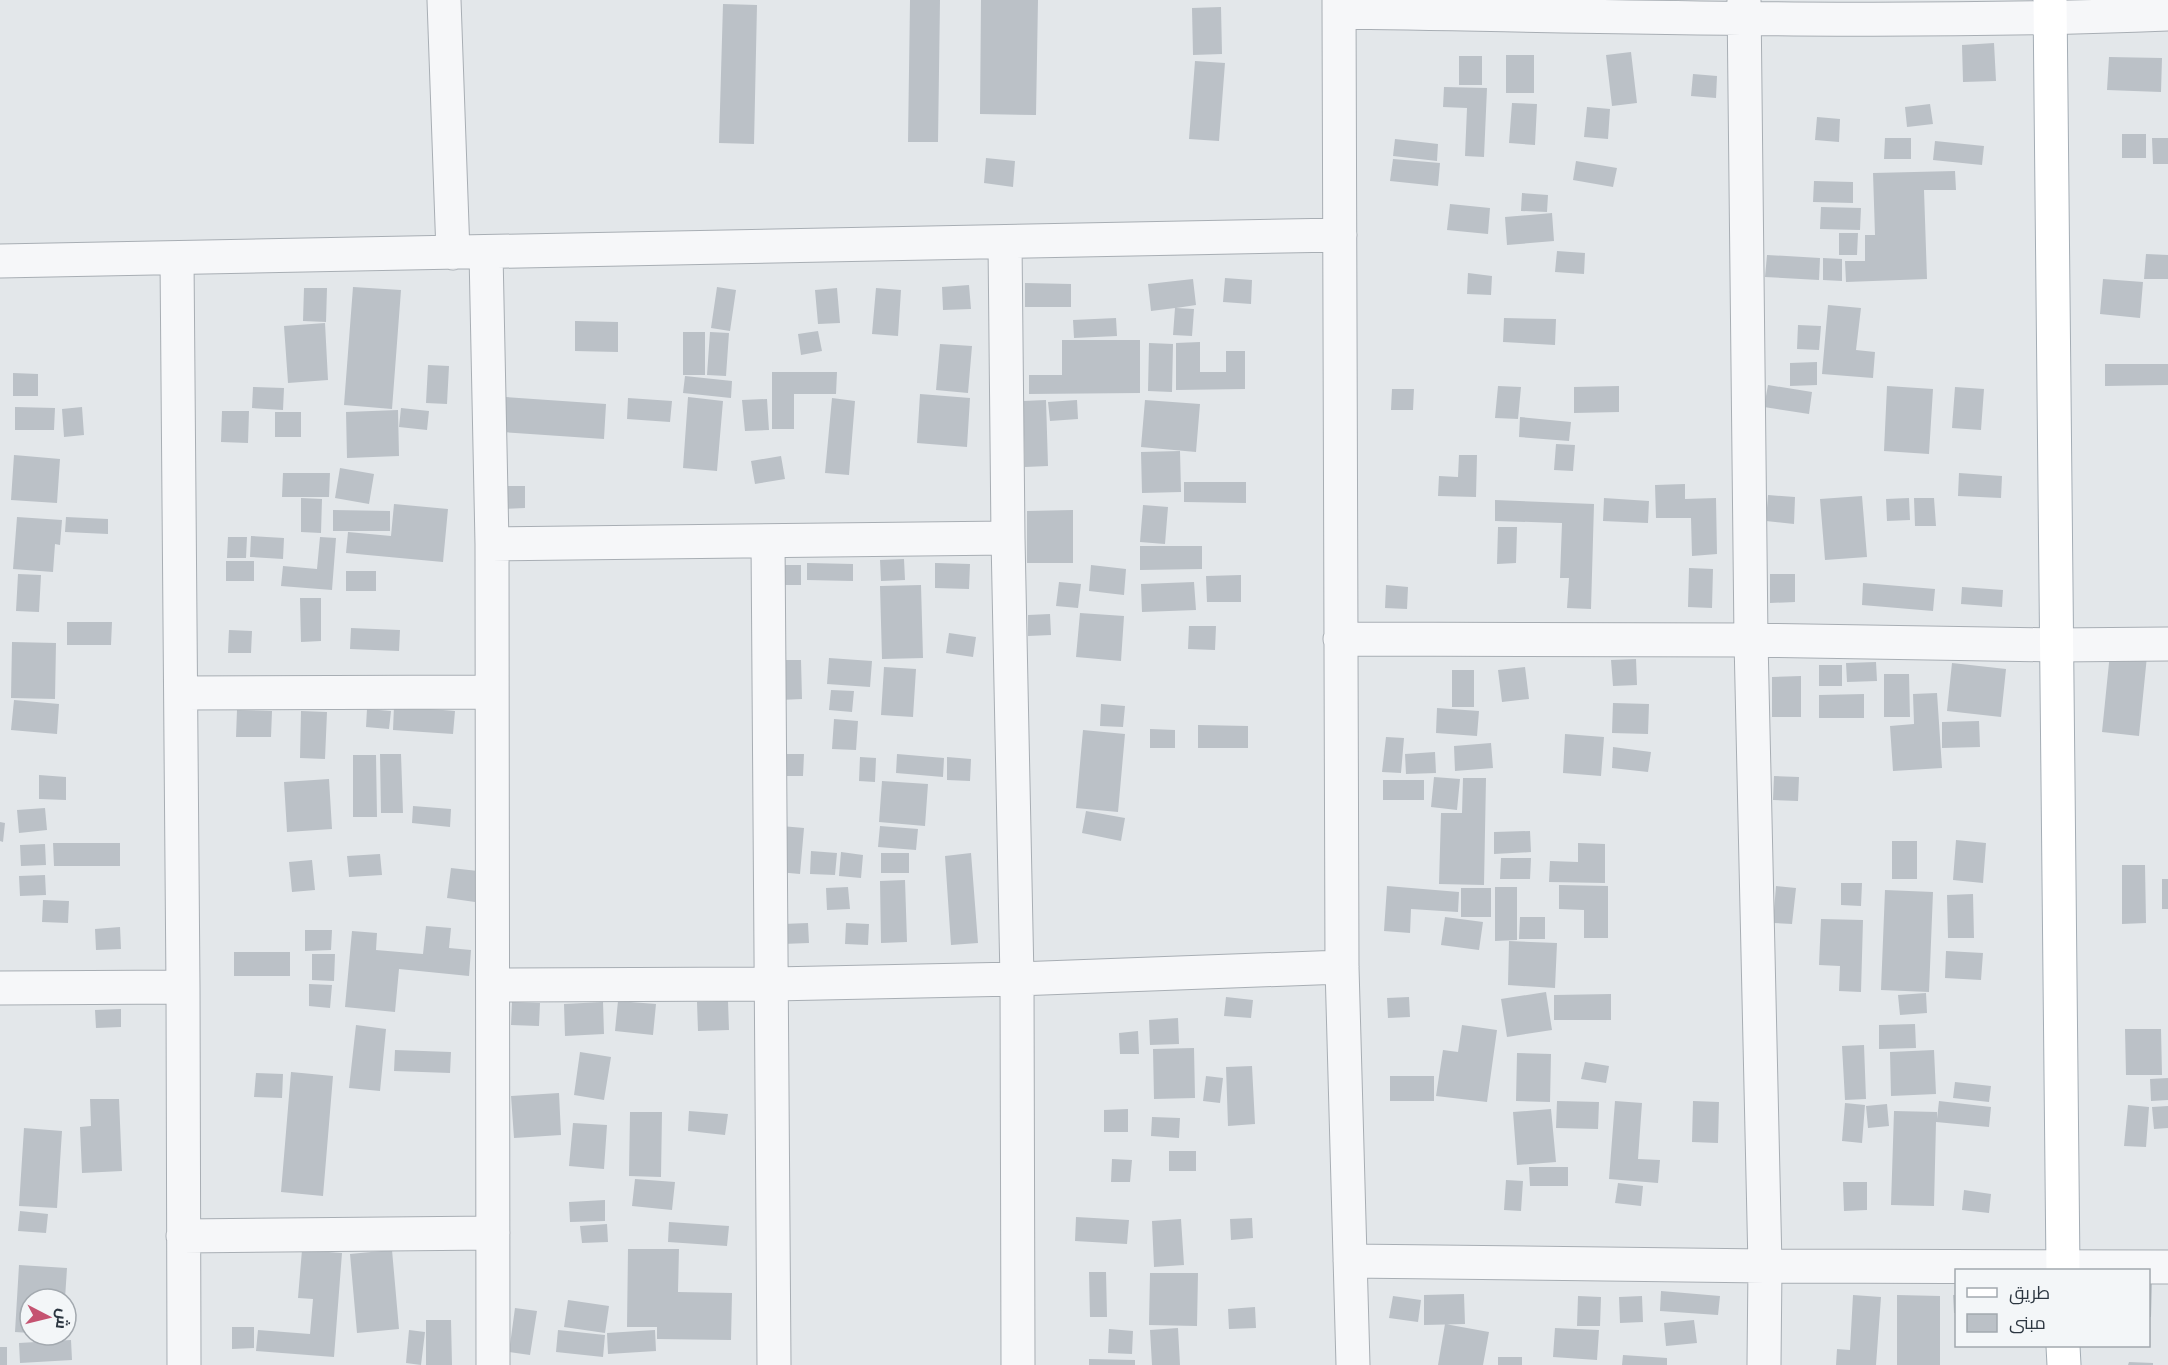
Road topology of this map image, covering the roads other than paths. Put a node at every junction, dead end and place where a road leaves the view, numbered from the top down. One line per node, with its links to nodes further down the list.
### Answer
1 (444, 0): 8 (street)
2 (1339, 6): 3 (street); 6 (street)
3 (1744, 9): 4 (street); 16 (street)
4 (2050, 9): 5 (street); 18 (main road)
5 (2168, 14)
6 (1340, 235): 7 (street); 15 (street)
7 (1005, 242): 9 (street); 12 (street)
8 (453, 253): 9 (street); 10 (street)
9 (486, 253): 14 (street)
10 (177, 258): 11 (street); 20 (street)
11 (0, 261)
12 (1008, 538): 13 (street); 22 (street)
13 (768, 541): 14 (street); 23 (street)
14 (492, 544): 19 (street)
15 (1340, 639): 16 (street); 21 (street)
16 (1751, 640): 18 (street); 30 (street)
17 (2168, 644): 18 (street)
18 (2055, 645): 32 (main road)
19 (492, 692): 20 (street); 24 (street)
20 (181, 693): 26 (street)
21 (1342, 968): 22 (street); 29 (street)
22 (1017, 979): 23 (street); 37 (street)
23 (772, 984): 24 (street); 36 (street)
24 (493, 985): 27 (street)
25 (0, 987): 26 (street)
26 (183, 987): 28 (street)
27 (493, 1233): 28 (street); 35 (street)
28 (183, 1236): 34 (street)
29 (1350, 1261): 30 (street); 38 (street)
30 (1765, 1266): 32 (street); 39 (street)
31 (2168, 1267): 32 (street)
32 (2063, 1269)
33 (2063, 1347): 40 (main road)
34 (184, 1365)
35 (493, 1365)
36 (774, 1365)
37 (1018, 1365)
38 (1353, 1365)
39 (1764, 1365)
40 (2064, 1365)

